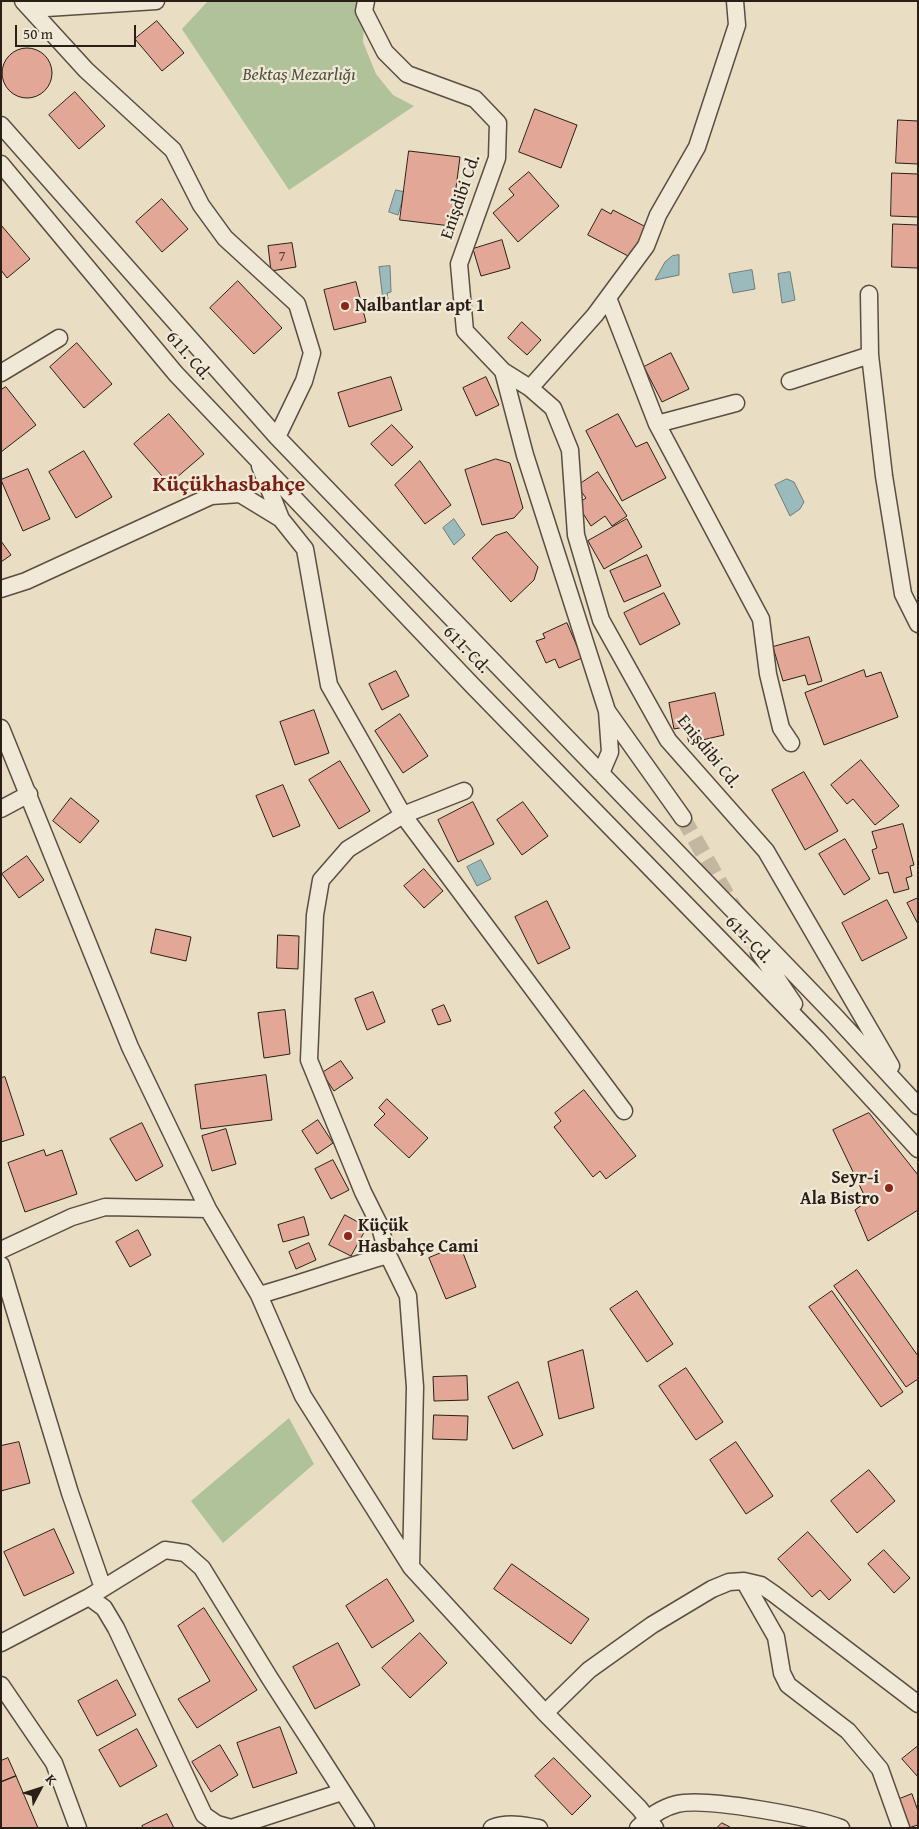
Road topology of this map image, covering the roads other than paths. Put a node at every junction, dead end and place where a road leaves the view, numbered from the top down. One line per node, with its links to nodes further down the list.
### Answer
1 (156, 1): 4 (street)
2 (366, 1): 11 (street, Enişdibi Cd.)
3 (735, 1): 8 (street)
4 (27, 5): 17 (street)
5 (1, 125): 17 (street, 611. Cd.)
6 (1, 164): 18 (street, 611. Cd.)
7 (869, 294): 10 (street)
8 (608, 298): 14 (street); 16 (street)
9 (59, 338): 12 (street)
10 (870, 355): 13 (street); 21 (street)
11 (503, 371): 14 (street, Enişdibi Cd.); 22 (street, Enişdibi Cd.)
12 (1, 372)
13 (790, 382)
14 (530, 388): 33 (street, Enişdibi Cd.)
15 (736, 402): 16 (street)
16 (657, 424): 24 (street)
17 (276, 437): 25 (street, 611. Cd.)
18 (259, 462): 19 (street); 32 (street, 611. Cd.)
19 (281, 519): 20 (street); 29 (street)
20 (1, 589)
21 (918, 624)
22 (607, 710): 25 (street, Enişdibi Cd.); 30 (street)
23 (1, 728): 27 (street)
24 (791, 743)
25 (602, 773): 33 (street, 611. Cd.)
26 (464, 791): 29 (street)
27 (30, 794): 28 (street); 37 (street)
28 (1, 809)
29 (403, 815): 35 (street); 39 (street)
30 (683, 818)
31 (759, 952): 32 (street)
32 (817, 1039): 36 (street, 611. Cd.)
33 (906, 1092): 34 (street, 611. Cd.)
34 (918, 1106)
35 (624, 1111)
36 (918, 1149)
37 (208, 1209): 38 (street); 41 (street)
38 (1, 1250)
39 (388, 1254): 41 (street); 42 (street)
40 (1, 1265): 44 (street)
41 (259, 1295): 42 (street)
42 (411, 1567): 49 (street)
43 (744, 1581): 48 (street); 49 (street); 58 (street)
44 (103, 1588): 45 (street); 50 (street)
45 (89, 1597): 46 (street); 53 (street)
46 (1, 1644)
47 (1, 1685): 52 (street)
48 (918, 1704)
49 (545, 1713): 51 (street)
50 (342, 1792): 53 (street); 54 (street)
51 (647, 1825): 57 (street)
52 (78, 1828)
53 (231, 1828)
54 (366, 1828)
55 (492, 1828): 56 (street)
56 (539, 1828)
57 (841, 1828)
58 (901, 1828)

